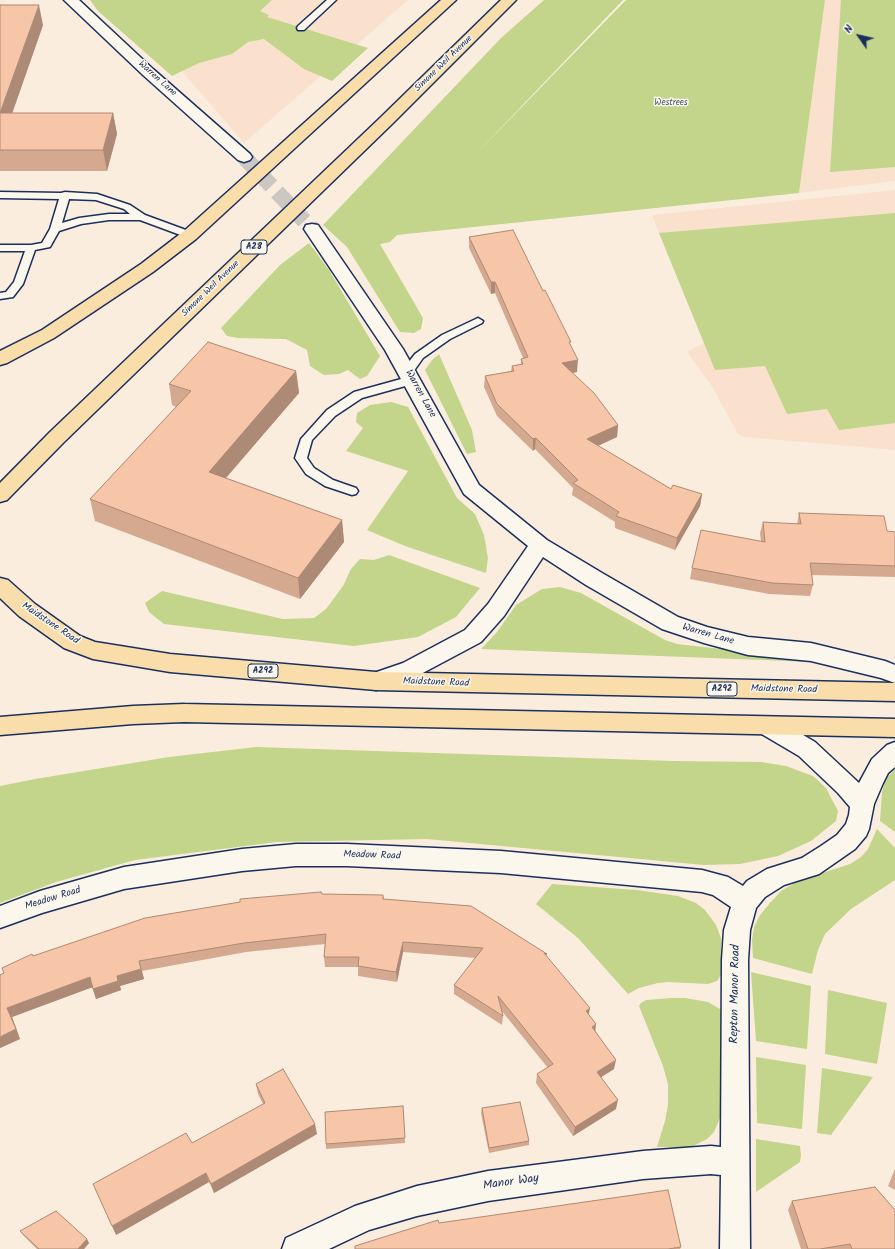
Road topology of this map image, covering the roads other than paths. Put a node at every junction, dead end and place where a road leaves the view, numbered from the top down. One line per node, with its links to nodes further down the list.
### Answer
1 (71, 0): 6 (street, Warren Lane)
2 (332, 0): 5 (lane)
3 (450, 0): 12 (main road)
4 (509, 0): 20 (main road, Simone Weil Avenue / A28)
5 (301, 28)
6 (244, 157)
7 (0, 195): 8 (lane)
8 (65, 196): 9 (lane); 10 (lane)
9 (141, 217): 10 (lane); 12 (lane)
10 (56, 229): 14 (lane)
11 (312, 229): 18 (street, Warren Lane)
12 (190, 235): 17 (main road)
13 (0, 248): 14 (lane)
14 (31, 248): 15 (lane)
15 (0, 296)
16 (478, 321): 18 (lane)
17 (0, 359)
18 (410, 376): 19 (lane); 21 (street, Warren Lane)
19 (352, 491)
20 (0, 495)
21 (540, 545): 23 (street, Warren Lane); 24 (street)
22 (0, 586): 24 (main road, Maidstone Road / A292)
23 (895, 674)
24 (376, 681): 25 (main road, Maidstone Road / A292)
25 (895, 692)
26 (0, 726): 27 (main road)
27 (768, 726): 28 (main road); 30 (street)
28 (895, 728)
29 (895, 752): 30 (street, Repton Manor Road)
30 (862, 804): 31 (street, Repton Manor Road)
31 (745, 903): 32 (street, Meadow Road); 33 (street, Repton Manor Road)
32 (0, 917)
33 (734, 1162): 34 (street, Manor Way); 35 (street, Repton Manor Road)
34 (297, 1249)
35 (735, 1249)

